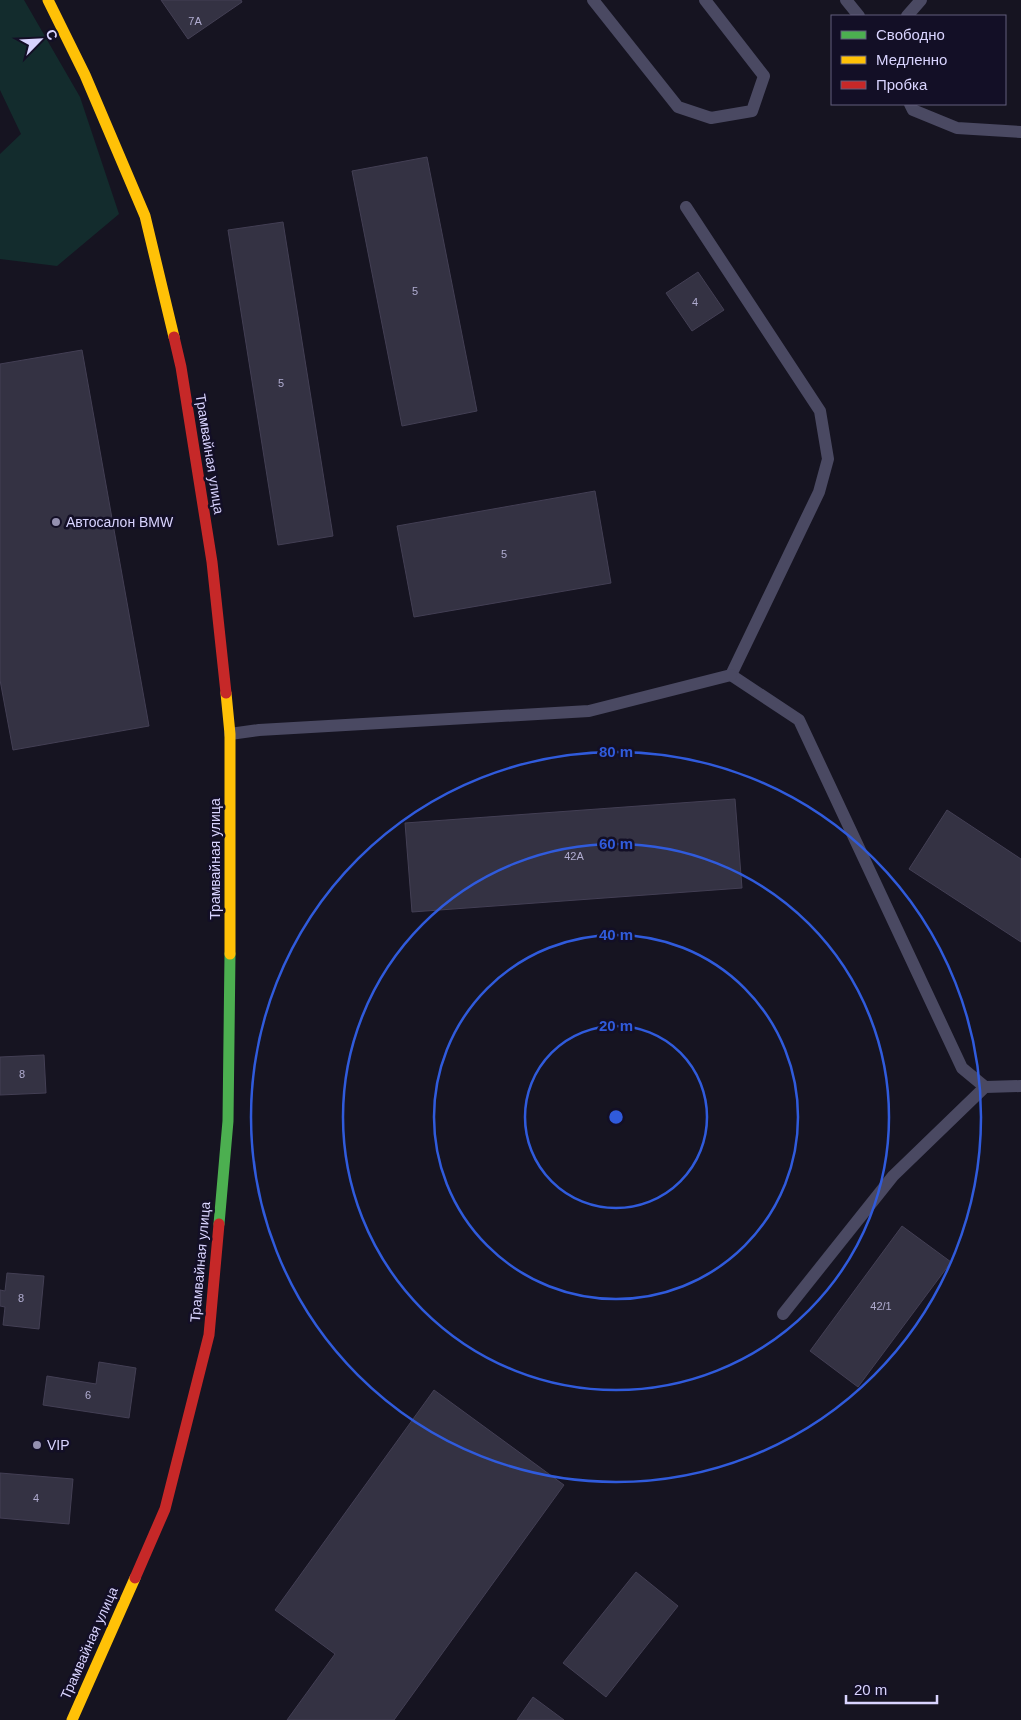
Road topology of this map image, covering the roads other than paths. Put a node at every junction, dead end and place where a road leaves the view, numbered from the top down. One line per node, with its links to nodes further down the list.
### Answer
1 (48, 0): 12 (street, Трамвайная улица)
2 (593, 0): 3 (lane)
3 (705, 0)
4 (846, 0): 6 (lane)
5 (921, 0): 7 (lane)
6 (858, 15)
7 (908, 15)
8 (911, 105): 9 (lane)
9 (1021, 132)
10 (686, 207): 11 (lane)
11 (731, 675): 12 (lane); 14 (lane)
12 (230, 734): 16 (street, Трамвайная улица)
13 (1021, 1086): 14 (lane)
14 (985, 1087): 15 (lane)
15 (783, 1314)
16 (72, 1720)

